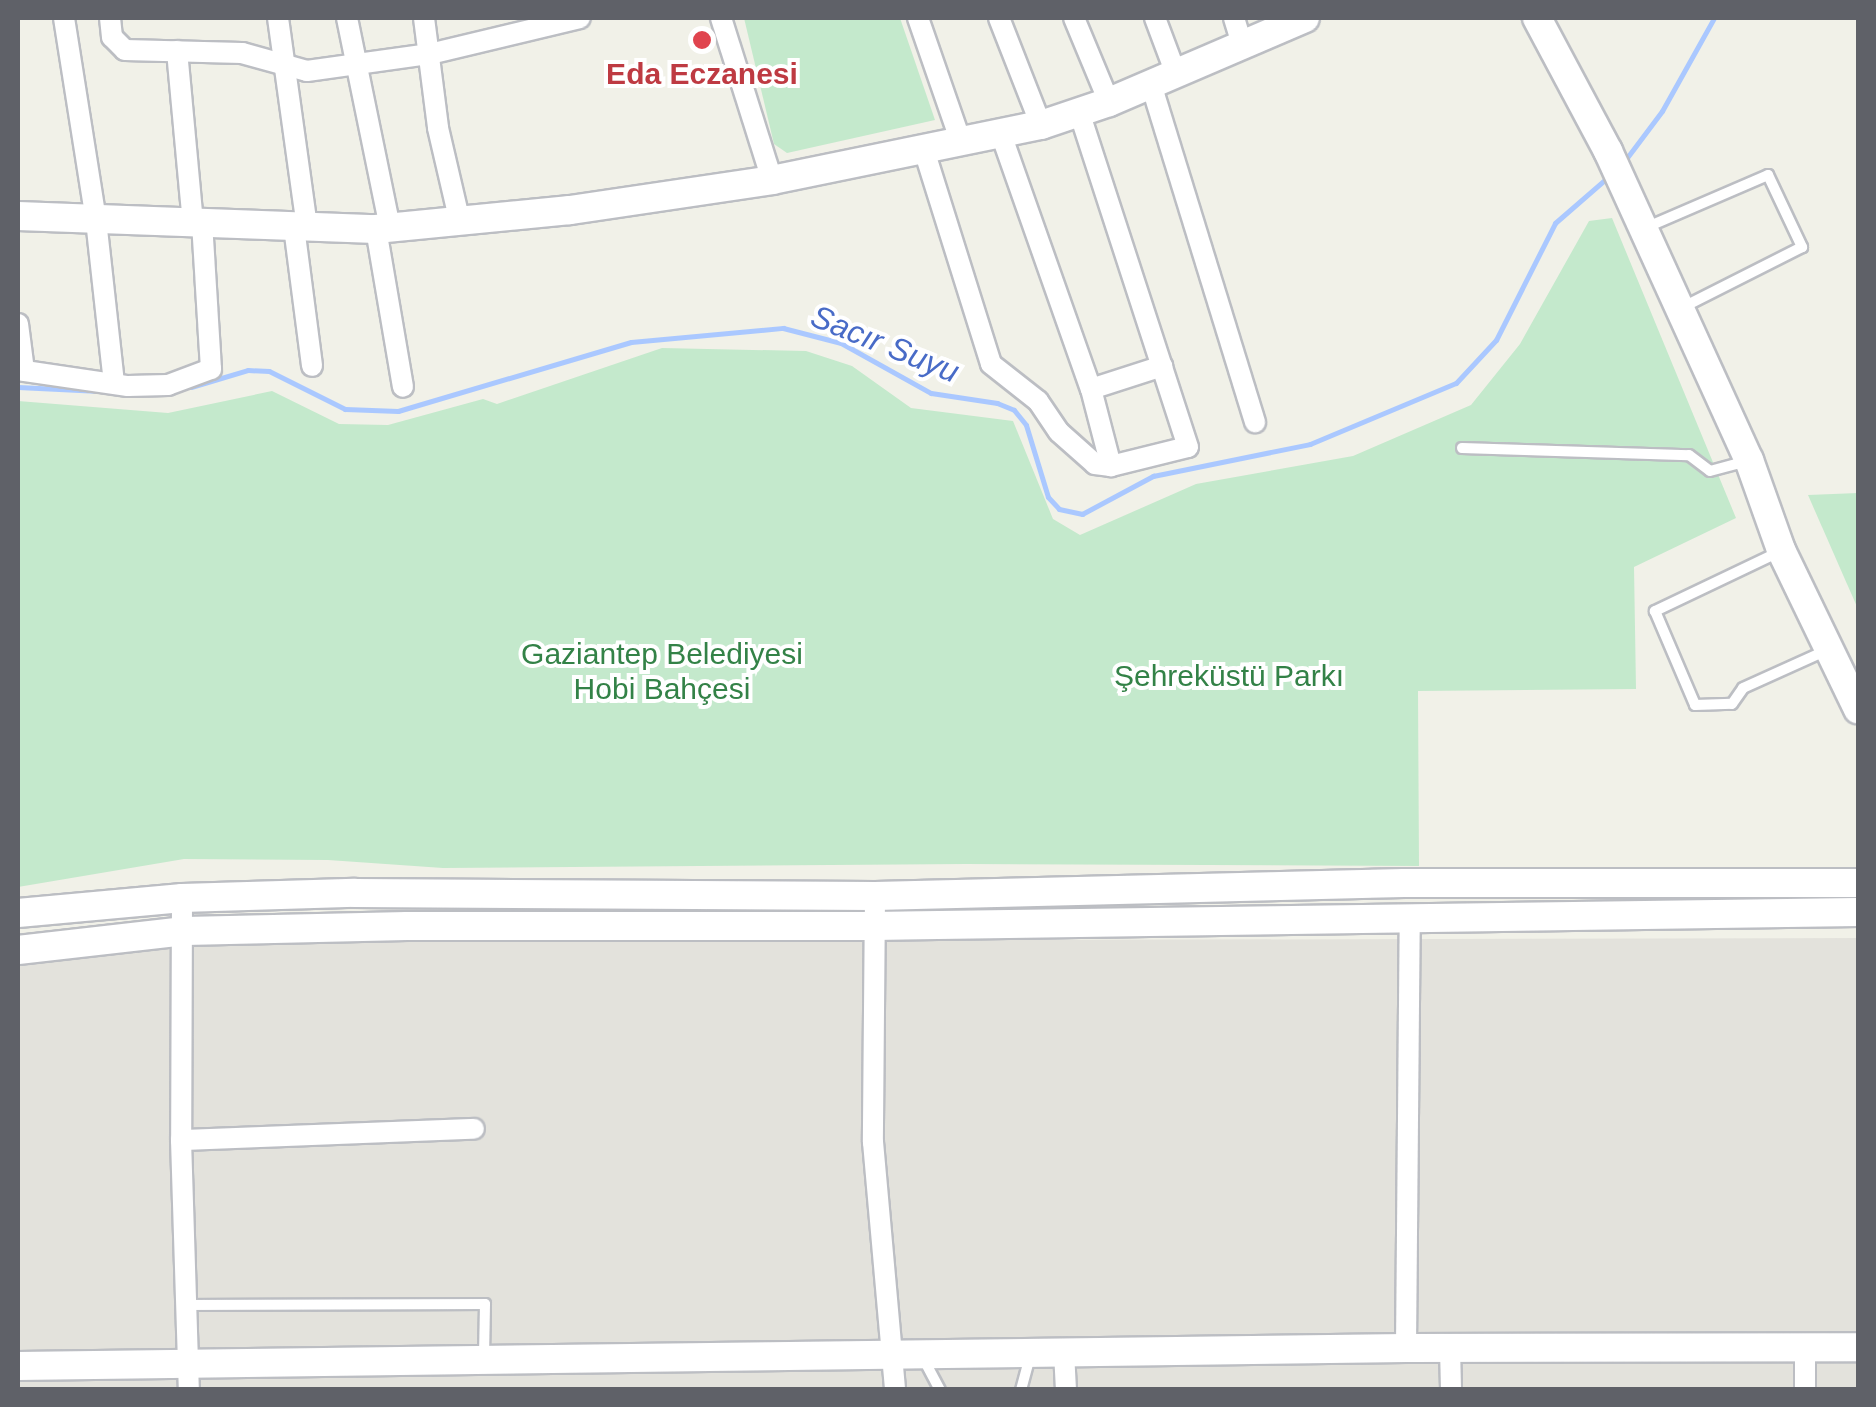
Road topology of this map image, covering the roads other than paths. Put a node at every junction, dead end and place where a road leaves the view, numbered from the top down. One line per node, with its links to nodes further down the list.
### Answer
1 (64, 18): 29 (street)
2 (110, 18): 15 (street)
3 (278, 18): 18 (street)
4 (347, 18): 17 (street)
5 (424, 18): 16 (street)
6 (580, 18): 16 (street)
7 (721, 18): 26 (street)
8 (918, 18): 24 (street)
9 (999, 18): 22 (street)
10 (1074, 18): 20 (street)
11 (1155, 18): 19 (street)
12 (1537, 18): 33 (street)
13 (1295, 19): 14 (street)
14 (1238, 30): 19 (street)
15 (177, 50): 18 (street); 30 (street)
16 (430, 54): 17 (street); 28 (street)
17 (356, 66): 18 (street); 32 (street)
18 (285, 67): 31 (street)
19 (1164, 79): 20 (street); 42 (street)
20 (1108, 102): 21 (street)
21 (1079, 112): 22 (street); 37 (street)
22 (1041, 125): 23 (street)
23 (1002, 134): 24 (street); 41 (street)
24 (961, 142): 25 (street)
25 (924, 150): 26 (street); 45 (street)
26 (772, 180): 28 (street)
27 (18, 216): 29 (street)
28 (459, 218): 32 (street)
29 (96, 220): 30 (street); 39 (street)
30 (198, 223): 31 (street); 39 (street)
31 (301, 227): 32 (street); 36 (street)
32 (383, 228): 40 (street)
33 (1642, 228): 34 (street); 34 (lane)
34 (1678, 310): 44 (street)
35 (18, 324): 38 (street)
36 (312, 366)
37 (1162, 366): 41 (street); 45 (street)
38 (21, 370): 39 (street)
39 (114, 383)
40 (403, 387)
41 (1090, 390): 45 (street)
42 (1255, 422)
43 (1462, 448): 44 (lane)
44 (1749, 460): 46 (street)
45 (1111, 466)
46 (1782, 550): 47 (street); 47 (lane)
47 (1830, 648): 48 (street)
48 (1858, 710)
49 (1858, 883): 50 (street)
50 (874, 896): 51 (street); 55 (street)
51 (182, 898): 53 (street); 56 (street)
52 (1858, 912): 54 (street)
53 (18, 913)
54 (1410, 918): 55 (street); 63 (street)
55 (874, 926): 56 (street); 67 (street)
56 (185, 931): 57 (street); 59 (street)
57 (18, 950)
58 (474, 1129): 59 (street)
59 (181, 1140): 60 (street)
60 (187, 1305): 68 (lane); 70 (street)
61 (1805, 1347): 62 (street); 64 (street); 76 (street)
62 (1858, 1347)
63 (1406, 1348): 64 (street); 66 (street)
64 (1450, 1348): 75 (street)
65 (1031, 1352): 66 (street); 67 (street); 73 (lane)
66 (1064, 1352): 74 (street)
67 (907, 1353): 68 (street); 71 (street); 72 (lane)
68 (484, 1358): 70 (street)
69 (18, 1366): 70 (street)
70 (189, 1375)
71 (894, 1390)
72 (940, 1390)
73 (1021, 1390)
74 (1066, 1390)
75 (1451, 1390)
76 (1806, 1390)

